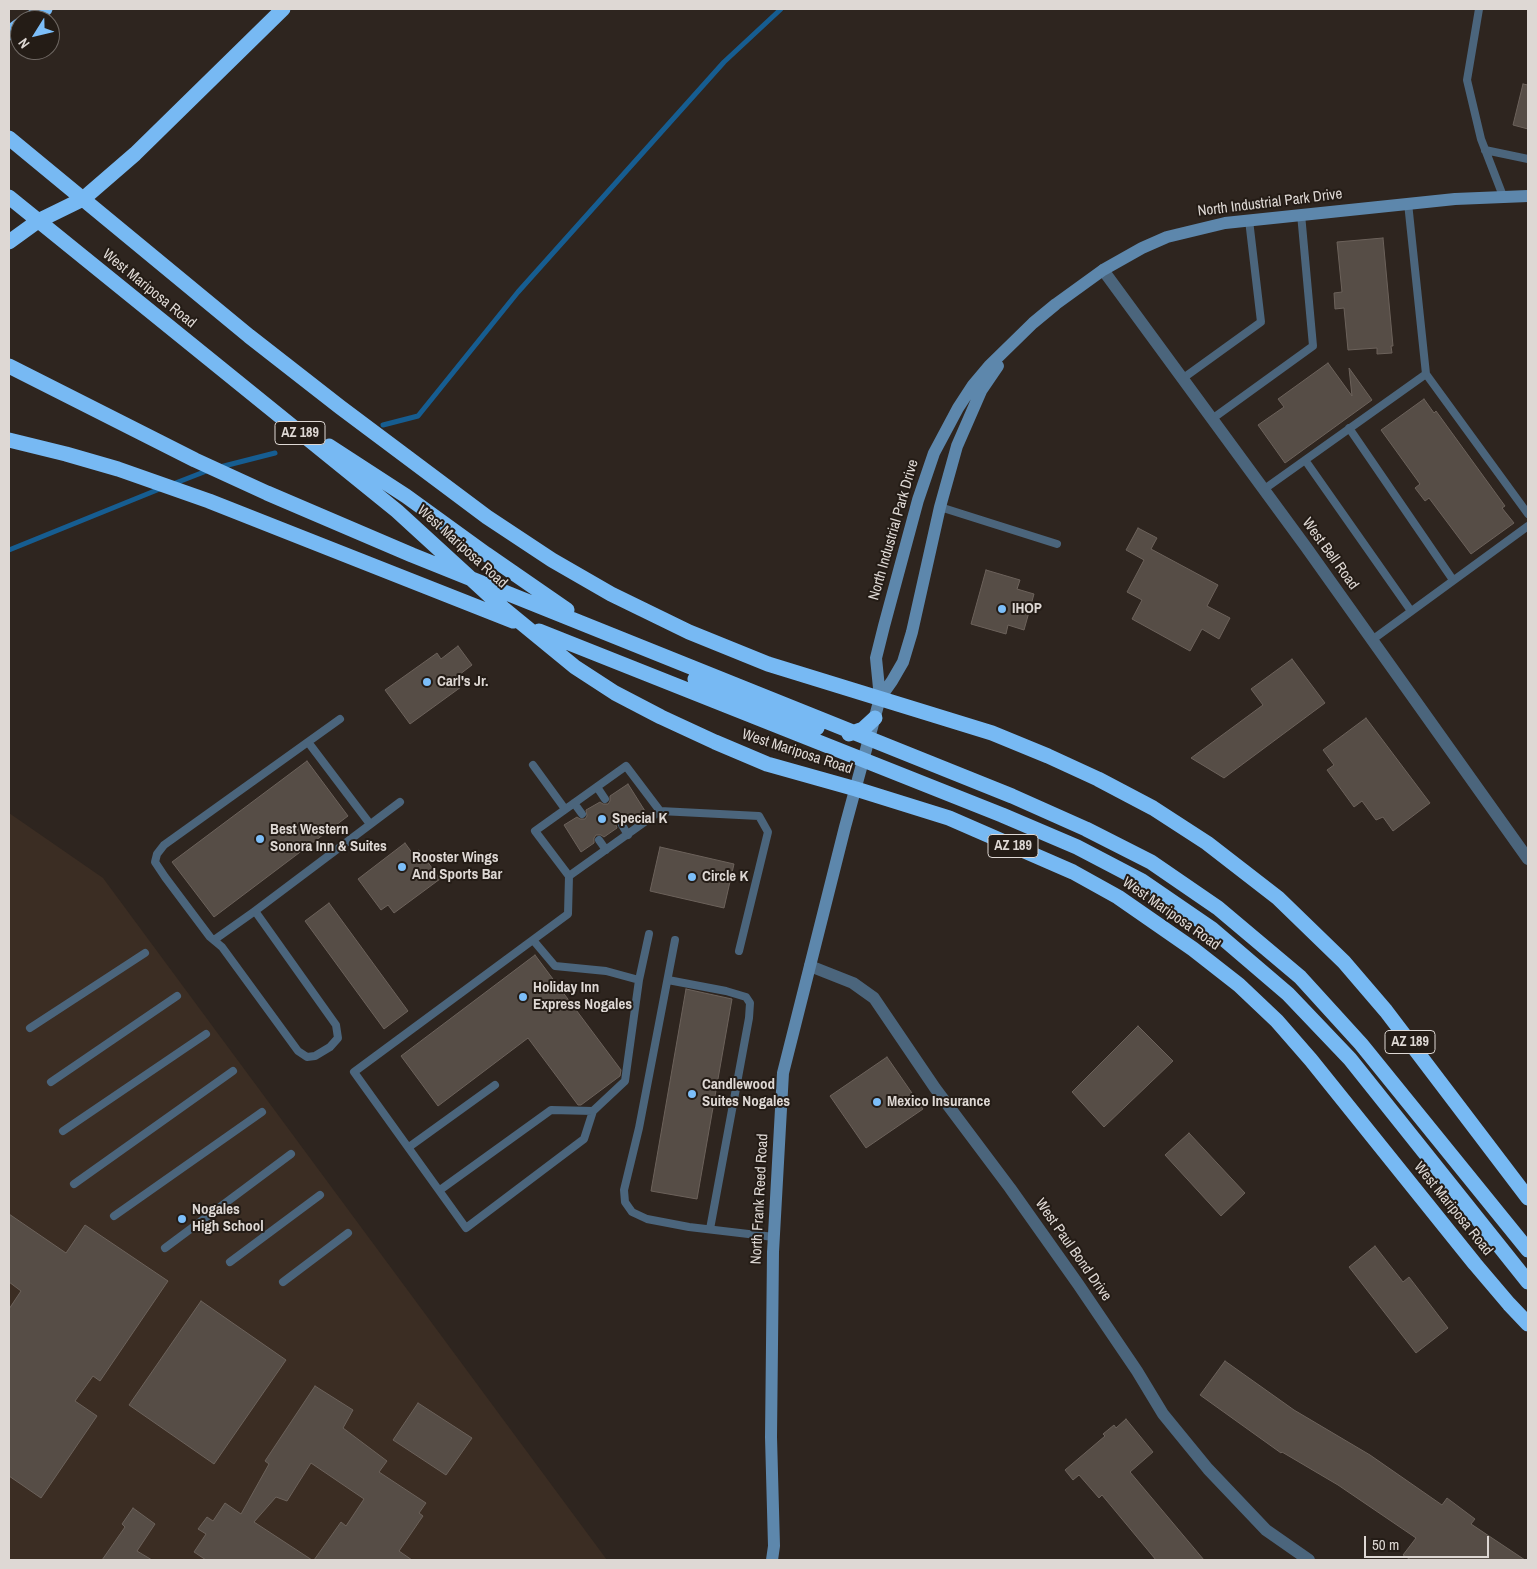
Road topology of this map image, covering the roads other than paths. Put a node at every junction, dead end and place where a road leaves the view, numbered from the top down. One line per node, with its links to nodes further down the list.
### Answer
1 (284, 9): 9 (highway)
2 (1479, 9): 4 (lane)
3 (9, 138): 9 (highway, West Mariposa Road / AZ 189)
4 (1484, 150): 5 (lane); 6 (lane)
5 (1528, 159)
6 (1503, 196): 7 (street, North Industrial Park Drive); 10 (street, North Industrial Park Drive)
7 (1528, 196)
8 (9, 197): 12 (highway, West Mariposa Road / AZ 189)
9 (83, 199): 12 (highway); 34 (highway, West Mariposa Road / AZ 189)
10 (1408, 203): 11 (street, North Industrial Park Drive); 18 (lane)
11 (1302, 214): 13 (street, North Industrial Park Drive); 21 (lane)
12 (38, 220): 14 (highway); 20 (highway, West Mariposa Road / AZ 189)
13 (1249, 220): 15 (street, North Industrial Park Drive); 19 (lane)
14 (9, 242)
15 (1103, 270): 16 (street, North Industrial Park Drive); 19 (street, West Bell Road)
16 (1018, 338): 26 (street, North Industrial Park Drive); 27 (street, North Industrial Park Drive)
17 (9, 366): 84 (highway)
18 (1426, 374): 22 (lane); 28 (lane)
19 (1182, 379): 21 (street, West Bell Road)
20 (270, 409): 35 (highway); 40 (highway, West Mariposa Road / AZ 189)
21 (1212, 419): 25 (street, West Bell Road)
22 (1350, 428): 24 (lane); 31 (lane)
23 (9, 440): 87 (highway)
24 (1305, 460): 25 (lane); 32 (lane)
25 (1264, 490): 33 (street, West Bell Road)
26 (918, 500): 27 (street); 34 (street, North Industrial Park Drive)
27 (940, 507): 30 (lane); 34 (street, North Industrial Park Drive)
28 (1528, 514)
29 (1528, 526): 31 (lane)
30 (1057, 544)
31 (1454, 580): 32 (lane)
32 (1411, 611): 33 (lane)
33 (1372, 640): 52 (street, West Bell Road)
34 (880, 698): 35 (street, North Industrial Park Drive); 78 (highway, West Mariposa Road / AZ 189)
35 (875, 718): 40 (street, North Industrial Park Drive)
36 (340, 719): 37 (lane)
37 (308, 742): 47 (lane); 56 (lane)
38 (533, 765): 44 (lane)
39 (597, 787): 41 (lane); 43 (lane); 45 (lane)
40 (856, 789): 61 (street, North Frank Reed Road); 88 (highway, West Mariposa Road / AZ 189)
41 (605, 799)
42 (400, 802): 47 (lane)
43 (574, 803): 44 (lane); 46 (lane)
44 (565, 809): 53 (lane)
45 (660, 811): 49 (lane); 59 (lane)
46 (582, 814)
47 (370, 824): 54 (lane)
48 (622, 826): 49 (lane)
49 (628, 835): 51 (lane)
50 (599, 840): 51 (lane)
51 (606, 850): 53 (lane)
52 (1528, 859)
53 (569, 876): 57 (lane)
54 (255, 911): 56 (lane); 56 (lane)
55 (649, 934): 62 (lane)
56 (214, 940)
57 (533, 940): 62 (lane); 73 (lane)
58 (675, 940): 63 (lane)
59 (739, 951)
60 (145, 953): 65 (lane)
61 (810, 966): 82 (street, North Frank Reed Road); 90 (street, West Paul Bond Drive)
62 (638, 980): 70 (lane)
63 (668, 980): 80 (lane); 80 (lane)
64 (177, 996): 68 (lane)
65 (30, 1028)
66 (206, 1034): 72 (lane)
67 (233, 1071): 75 (lane)
68 (51, 1082)
69 (495, 1085): 73 (lane)
70 (593, 1111): 76 (lane); 76 (lane)
71 (262, 1112): 79 (lane)
72 (63, 1132)
73 (408, 1147): 76 (lane)
74 (291, 1154): 83 (lane)
75 (74, 1184)
76 (440, 1190)
77 (320, 1194): 85 (lane)
78 (1528, 1198)
79 (114, 1216)
80 (710, 1229): 82 (lane)
81 (348, 1234): 86 (lane)
82 (774, 1237): 89 (street, North Frank Reed Road)
83 (165, 1248)
84 (1528, 1250)
85 (230, 1262)
86 (283, 1282)
87 (1528, 1282)
88 (1528, 1324)
89 (772, 1560)
90 (1309, 1560)

